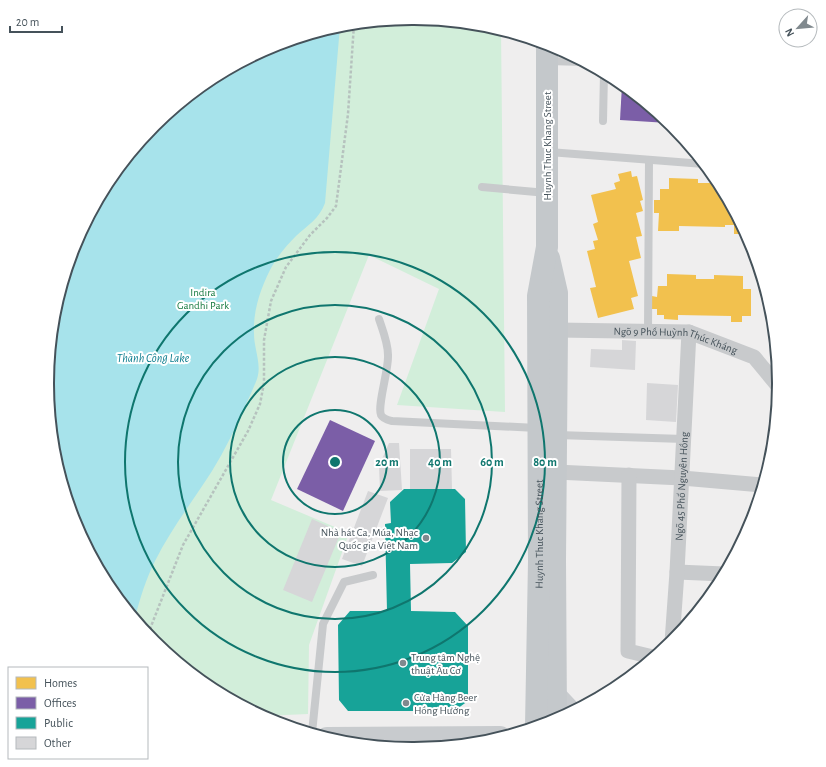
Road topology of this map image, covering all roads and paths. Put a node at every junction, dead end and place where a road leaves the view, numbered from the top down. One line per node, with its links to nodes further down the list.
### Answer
1 (354, 30): 25 (path)
2 (547, 52): 5 (main road, Huynh Thuc Khang Street)
3 (604, 80): 4 (lane)
4 (603, 121)
5 (547, 152): 6 (lane); 9 (main road, Huynh Thuc Khang Street)
6 (649, 160): 7 (lane); 13 (lane)
7 (696, 163)
8 (482, 188): 9 (lane)
9 (548, 193): 10 (main road, Huynh Thuc Khang Street)
10 (547, 248): 12 (main road, Huynh Thuc Khang Street); 16 (main road, Huynh Thuc Khang Street)
11 (379, 319): 16 (lane)
12 (557, 330): 13 (street, Ngõ 9 Phố Huỳnh Thúc Kháng); 16 (main road, Huynh Thuc Khang Street)
13 (648, 331): 14 (street, Ngõ 9 Phố Huỳnh Thúc Kháng)
14 (689, 332): 15 (street, Ngõ 9 Phố Huỳnh Thúc Kháng); 17 (street, Ngõ 45 Phố Nguyên Hồng)
15 (772, 378)
16 (547, 431): 17 (lane); 18 (main road, Huynh Thuc Khang Street); 31 (main road, Huynh Thuc Khang Street)
17 (684, 439): 20 (street, Ngõ 45 Phố Nguyên Hồng)
18 (556, 472): 19 (street); 28 (main road, Huynh Thuc Khang Street)
19 (629, 475): 20 (street); 27 (street)
20 (682, 478): 21 (street); 22 (street, Ngõ 45 Phố Nguyên Hồng)
21 (756, 485)
22 (677, 572): 23 (street); 26 (street, Ngõ 45 Phố Nguyên Hồng)
23 (717, 574)
24 (373, 575): 32 (lane)
25 (151, 628)
26 (673, 630)
27 (646, 655)
28 (556, 696): 29 (street); 30 (main road, Huynh Thuc Khang Street)
29 (567, 707)
30 (556, 712)
31 (536, 720)
32 (313, 728)
33 (471, 737): 34 (street)
34 (359, 738)

